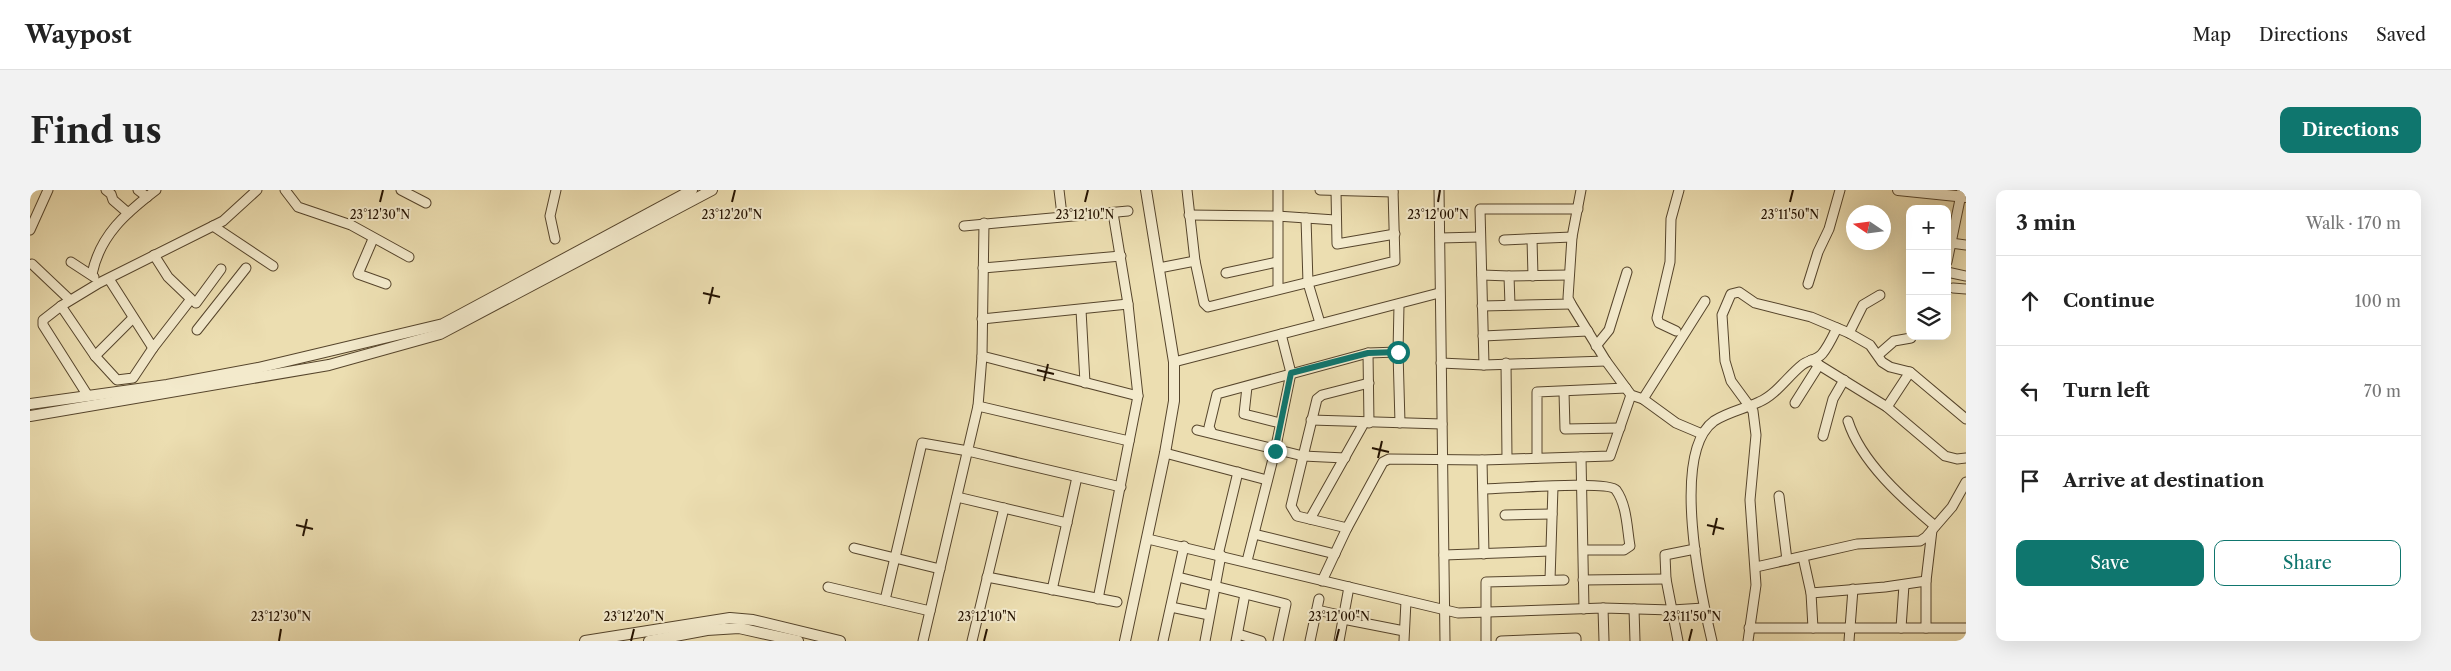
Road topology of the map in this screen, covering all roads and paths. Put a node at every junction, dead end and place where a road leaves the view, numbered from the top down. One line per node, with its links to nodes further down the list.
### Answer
1 (48, 190): 38 (street)
2 (106, 190): 28 (street)
3 (138, 190): 24 (street)
4 (156, 190): 24 (street)
5 (257, 190): 36 (street)
6 (284, 190): 43 (street)
7 (401, 190): 25 (street)
8 (556, 190): 44 (street)
9 (692, 190): 123 (street)
10 (712, 190): 123 (street)
11 (1059, 190): 30 (street)
12 (1146, 190): 59 (street)
13 (1186, 190): 31 (street)
14 (1278, 190): 32 (street)
15 (1320, 190): 21 (street)
16 (1439, 190): 42 (street)
17 (1581, 190): 26 (street)
18 (1679, 190): 96 (street)
19 (1840, 190): 74 (street)
20 (1898, 190): 23 (street)
21 (1336, 191): 22 (street); 34 (street)
22 (1393, 191): 39 (street)
23 (1963, 194): 47 (street)
24 (148, 197): 28 (street)
25 (426, 203)
26 (1578, 209): 40 (street); 41 (street)
27 (1128, 211): 29 (street)
28 (128, 213): 64 (street)
29 (1113, 213): 30 (street); 50 (street)
30 (1062, 215): 35 (street)
31 (1189, 215): 32 (street); 52 (street)
32 (1277, 216): 33 (street); 54 (street)
33 (1306, 218): 34 (street); 72 (street)
34 (1335, 220): 39 (street)
35 (984, 223): 37 (street); 58 (street)
36 (213, 226): 49 (street); 56 (street)
37 (964, 226)
38 (30, 230)
39 (1395, 234): 72 (street)
40 (1480, 237): 42 (street); 65 (street)
41 (1572, 237): 45 (street); 66 (street)
42 (1440, 238): 78 (street)
43 (372, 239): 51 (street); 73 (street)
44 (555, 239)
45 (1532, 239): 46 (street); 68 (street)
46 (1504, 240)
47 (1951, 243): 48 (street)
48 (1966, 245)
49 (154, 255): 70 (street); 81 (street)
50 (1121, 256): 58 (street); 83 (street)
51 (409, 257)
52 (1195, 261): 59 (street); 76 (street)
53 (70, 262): 64 (street)
54 (1277, 262): 61 (street); 76 (street)
55 (32, 264): 80 (street)
56 (273, 266)
57 (246, 268): 90 (street)
58 (983, 268): 92 (street)
59 (1159, 268): 110 (street)
60 (221, 269): 81 (street)
61 (1226, 272)
62 (1627, 272): 102 (street)
63 (1951, 273): 69 (street)
64 (92, 274): 71 (street)
65 (1482, 275): 67 (street); 88 (street)
66 (1569, 275): 68 (street); 84 (street)
67 (1509, 276): 68 (street); 86 (street)
68 (1533, 276)
69 (1966, 276)
70 (109, 279): 71 (street); 91 (street)
71 (99, 283): 80 (street)
72 (1308, 283): 76 (street); 93 (street)
73 (386, 284)
74 (1808, 284)
75 (1953, 288): 77 (street)
76 (1278, 289)
77 (1966, 289)
78 (1439, 293): 85 (street); 112 (street)
79 (1880, 295): 98 (street)
80 (70, 300): 87 (street)
81 (193, 301): 90 (street); 103 (street)
82 (1705, 301): 126 (street)
83 (1128, 304): 89 (street); 125 (street)
84 (1571, 304): 86 (street); 97 (street)
85 (1399, 305): 93 (street); 104 (street)
86 (1510, 305): 88 (street)
87 (61, 306): 107 (street); 124 (street)
88 (1482, 306): 100 (street)
89 (1081, 310): 92 (street); 118 (street)
90 (209, 315): 95 (street)
91 (133, 318): 103 (street); 107 (street)
92 (982, 319): 108 (street)
93 (1320, 323): 99 (street)
94 (1837, 328): 98 (street); 111 (street); 129 (street)
95 (197, 330)
96 (1676, 330)
97 (1588, 331): 100 (street); 102 (street)
98 (1849, 333): 106 (street)
99 (1281, 334): 110 (street); 116 (street)
100 (1483, 336): 114 (street)
101 (1906, 339): 106 (street)
102 (1596, 346): 109 (street)
103 (153, 348): 107 (street)
104 (1398, 352): 105 (street); 138 (street)
105 (1368, 353): 116 (street); 119 (street)
106 (1878, 355): 115 (street)
107 (95, 356)
108 (982, 356): 118 (street); 130 (street)
109 (1606, 361): 113 (street); 121 (street)
110 (1174, 362): 148 (street)
111 (1815, 362): 117 (street); 127 (street); 129 (street)
112 (1441, 363): 114 (street); 139 (street)
113 (1506, 363): 114 (street); 152 (street)
114 (1484, 364)
115 (1910, 372): 131 (street); 133 (street)
116 (1291, 373): 120 (street); 136 (street)
117 (1844, 380): 131 (street); 144 (street)
118 (1085, 383): 125 (street)
119 (1368, 383): 134 (street); 137 (street)
120 (1247, 387): 136 (street); 142 (street)
121 (1629, 391): 122 (street); 126 (street); 140 (street)
122 (1564, 392): 140 (street); 153 (street)
123 (141, 393): 124 (street); 132 (street)
124 (88, 396): 128 (street)
125 (1138, 396): 145 (street)
126 (1643, 399): 143 (street)
127 (1795, 403)
128 (30, 404)
129 (1749, 405): 143 (street); 189 (street)
130 (978, 406): 145 (street); 146 (street)
131 (1887, 407): 154 (street)
132 (30, 416)
133 (1966, 419)
134 (1311, 420): 137 (street); 149 (street)
135 (1848, 421): 173 (street)
136 (1280, 423): 147 (street)
137 (1367, 423): 138 (street); 151 (street)
138 (1400, 423): 139 (street)
139 (1442, 424): 155 (street)
140 (1620, 428): 150 (street)
141 (1197, 430): 142 (street)
142 (1212, 434): 147 (street)
143 (1702, 434): 178 (street)
144 (1823, 436)
145 (1129, 441): 162 (street)
146 (968, 451): 158 (street); 165 (street); 186 (street)
147 (1275, 451): 149 (street); 159 (street)
148 (1165, 453): 157 (street); 175 (street)
149 (1303, 456): 151 (street); 170 (street)
150 (1581, 457): 153 (street); 161 (street)
151 (1345, 458): 170 (street)
152 (1507, 458): 153 (street); 156 (street)
153 (1538, 458)
154 (1966, 458)
155 (1442, 460): 156 (street); 172 (street); 184 (street)
156 (1482, 460): 164 (street)
157 (1238, 472): 159 (street); 183 (street)
158 (1077, 477): 162 (street); 171 (street)
159 (1267, 480): 174 (street)
160 (1966, 482): 173 (street)
161 (1583, 484): 163 (street); 179 (street); 179 (street)
162 (1121, 487): 207 (street)
163 (1553, 487): 164 (street); 168 (street)
164 (1483, 490): 182 (street)
165 (957, 496): 167 (street); 190 (street)
166 (1779, 496): 187 (street)
167 (1004, 508): 171 (street); 191 (street)
168 (1552, 514): 169 (street); 180 (street)
169 (1505, 515)
170 (1310, 519): 172 (street)
171 (1067, 523): 204 (street)
172 (1347, 528): 181 (street)
173 (1934, 528): 185 (street); 198 (street)
174 (1254, 534): 181 (street); 188 (street)
175 (1148, 539): 176 (street); 238 (street)
176 (1184, 546): 183 (street); 192 (street)
177 (854, 548): 186 (street)
178 (1695, 549): 193 (street); 214 (street)
179 (1584, 550): 196 (street)
180 (1550, 551): 182 (street); 194 (street)
181 (1335, 554): 197 (street)
182 (1484, 554): 184 (street)
183 (1220, 555): 188 (street); 200 (street)
184 (1444, 555): 218 (street)
185 (1803, 557): 187 (street); 205 (street)
186 (894, 558): 190 (street); 209 (street)
187 (1787, 560): 189 (street)
188 (1247, 561): 197 (street)
189 (1756, 567): 224 (street)
190 (940, 569): 220 (street)
191 (987, 576): 204 (street); 237 (street)
192 (1178, 577): 200 (street); 212 (street)
193 (1666, 579): 196 (street); 219 (street)
194 (1550, 580): 195 (street); 221 (street)
195 (1564, 580)
196 (1583, 580): 215 (street)
197 (1322, 581): 202 (street)
198 (1926, 581): 199 (street); 228 (street)
199 (1904, 584): 203 (street); 227 (street)
200 (1214, 585): 206 (street); 222 (street)
201 (828, 587): 209 (street)
202 (1348, 587): 210 (street); 223 (street)
203 (1854, 589): 205 (street); 226 (street)
204 (1052, 590): 207 (street)
205 (1811, 593): 225 (street)
206 (1245, 594): 231 (street); 242 (street)
207 (1098, 599): 211 (street)
208 (1319, 599): 217 (street)
209 (885, 600): 220 (street)
210 (1406, 601): 218 (street); 230 (street)
211 (1117, 602)
212 (1171, 607): 222 (street); 239 (street)
213 (1603, 608): 215 (street); 216 (street); 249 (street)
214 (1704, 608): 219 (street); 252 (street)
215 (1584, 609): 221 (street)
216 (1634, 609): 219 (street); 250 (street)
217 (1317, 610): 223 (street); 243 (street)
218 (1444, 610): 221 (street); 245 (street)
219 (1672, 610): 251 (street)
220 (930, 611): 236 (street)
221 (1485, 612): 246 (street)
222 (1210, 615): 240 (street)
223 (1344, 618): 230 (street); 244 (street)
224 (1749, 628): 225 (street); 253 (street)
225 (1813, 628): 226 (street)
226 (1850, 628): 227 (street); 254 (street)
227 (1901, 628): 228 (street)
228 (1926, 628): 229 (street)
229 (1966, 628)
230 (1404, 636)
231 (1237, 638): 241 (street)
232 (585, 641): 235 (street)
233 (649, 641): 234 (street)
234 (798, 641)
235 (840, 641)
236 (923, 641)
237 (972, 641)
238 (1124, 641)
239 (1163, 641)
240 (1205, 641)
241 (1261, 641)
242 (1278, 641)
243 (1310, 641)
244 (1340, 641)
245 (1445, 641)
246 (1486, 641)
247 (1501, 641): 248 (street)
248 (1576, 641)
249 (1604, 641)
250 (1635, 641)
251 (1678, 641)
252 (1712, 641)
253 (1748, 641)
254 (1849, 641)

